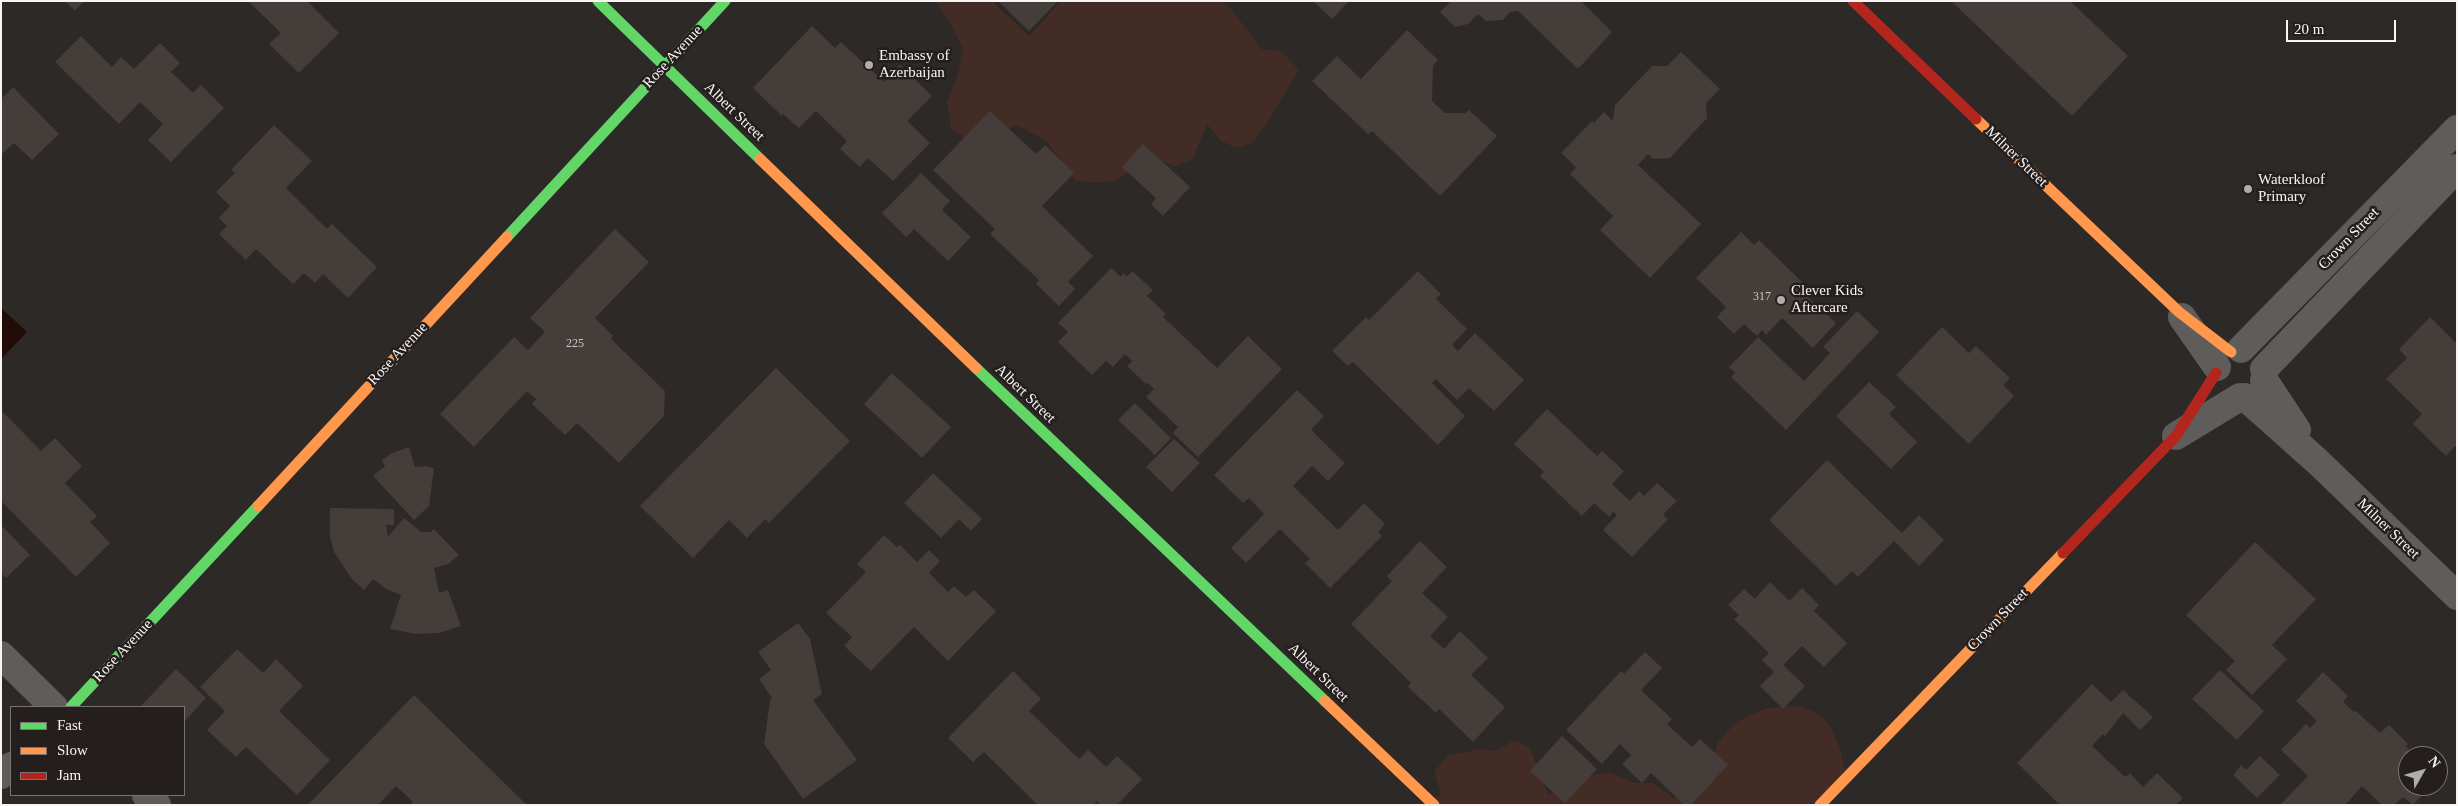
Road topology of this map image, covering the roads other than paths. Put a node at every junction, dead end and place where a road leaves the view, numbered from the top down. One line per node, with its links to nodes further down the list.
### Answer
1 (598, 1): 4 (street, Albert Street)
2 (725, 1): 4 (street, Rose Avenue)
3 (1853, 1): 7 (street, Milner Street)
4 (664, 66): 14 (street, Rose Avenue); 17 (street, Albert Street)
5 (2457, 129): 8 (street, Crown Street)
6 (2457, 168): 9 (street, Crown Street)
7 (2179, 312): 8 (street, Milner Street)
8 (2226, 360): 9 (street); 9 (street, Milner Street); 10 (street, Crown Street)
9 (2253, 386): 10 (street, Crown Street); 11 (street, Milner Street)
10 (2176, 436): 18 (street, Crown Street)
11 (2457, 596)
12 (1, 655): 13 (street)
13 (53, 706)
14 (72, 706)
15 (147, 796): 16 (street)
16 (157, 805)
17 (1434, 805)
18 (1820, 805)

